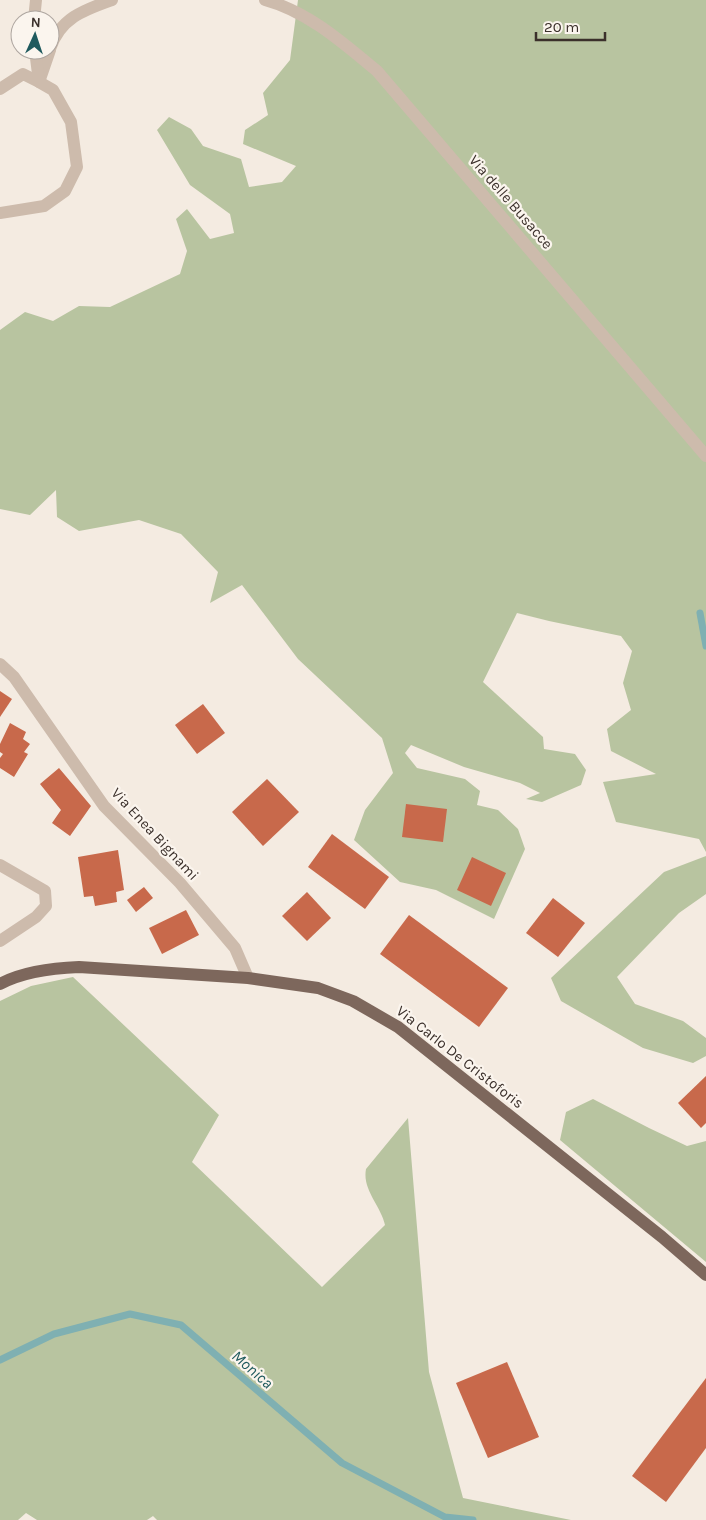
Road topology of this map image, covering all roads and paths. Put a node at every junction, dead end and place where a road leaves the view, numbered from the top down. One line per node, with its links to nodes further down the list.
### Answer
1 (112, 0): 3 (street)
2 (265, 0): 9 (street, Via delle Busacce)
3 (60, 30)
4 (36, 60): 6 (street)
5 (46, 60): 6 (street)
6 (39, 82): 7 (street); 8 (street)
7 (0, 90)
8 (0, 213)
9 (706, 456)
10 (0, 664): 13 (street, Via Enea Bignami)
11 (0, 865): 12 (street)
12 (0, 941)
13 (248, 978): 14 (main road, Via Carlo De Cristoforis); 15 (main road, Via Carlo De Cristoforis)
14 (0, 984)
15 (706, 1275)

